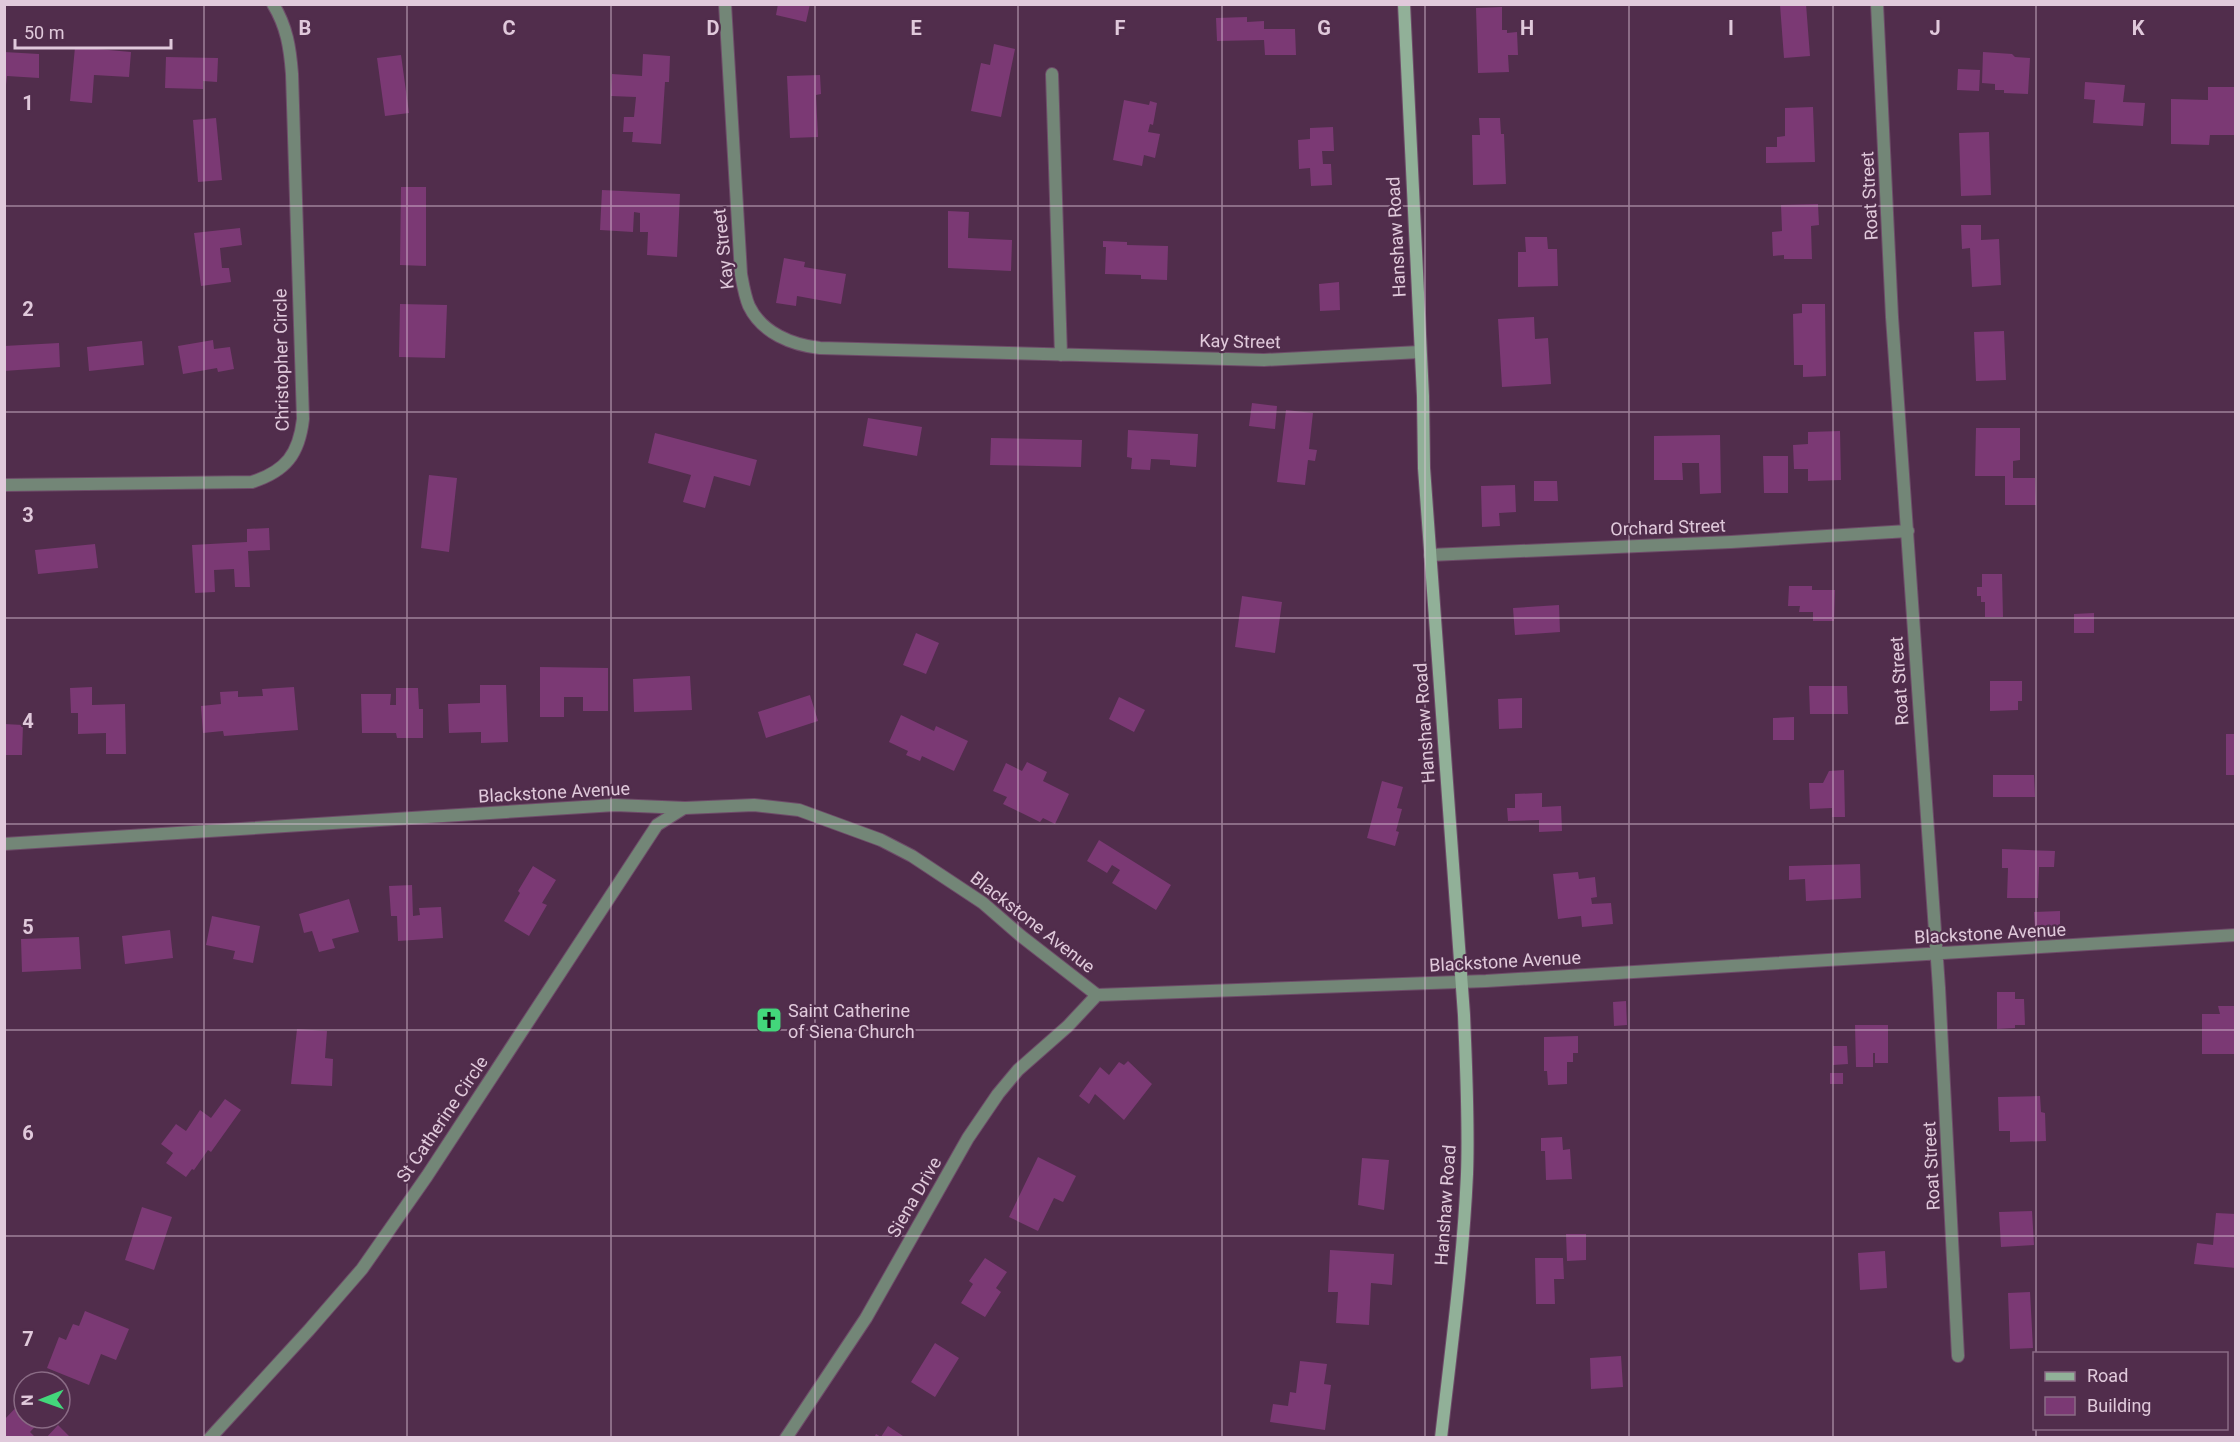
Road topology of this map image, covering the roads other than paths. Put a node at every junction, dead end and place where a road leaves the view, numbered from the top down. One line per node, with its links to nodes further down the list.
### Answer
1 (273, 4): 8 (street, Christopher Circle)
2 (724, 4): 7 (street, Kay Street)
3 (1404, 4): 6 (street, Hanshaw Road)
4 (1877, 4): 9 (street, Roat Street)
5 (1052, 74): 7 (street)
6 (1419, 352): 7 (street, Kay Street); 10 (street, Hanshaw Road)
7 (1061, 355)
8 (4, 485)
9 (1908, 531): 10 (street, Orchard Street); 14 (street, Roat Street)
10 (1430, 555): 15 (street, Hanshaw Road)
11 (685, 807): 12 (street, Blackstone Avenue); 16 (street, Blackstone Avenue); 18 (street, St Catherine Circle)
12 (4, 844)
13 (2235, 935): 14 (street, Blackstone Avenue)
14 (1936, 954): 15 (street, Blackstone Avenue); 17 (street, Roat Street)
15 (1461, 982): 16 (street, Blackstone Avenue); 20 (street, Hanshaw Road)
16 (1097, 995): 19 (street, Siena Drive)
17 (1958, 1356)
18 (210, 1437)
19 (786, 1437)
20 (1441, 1437)

